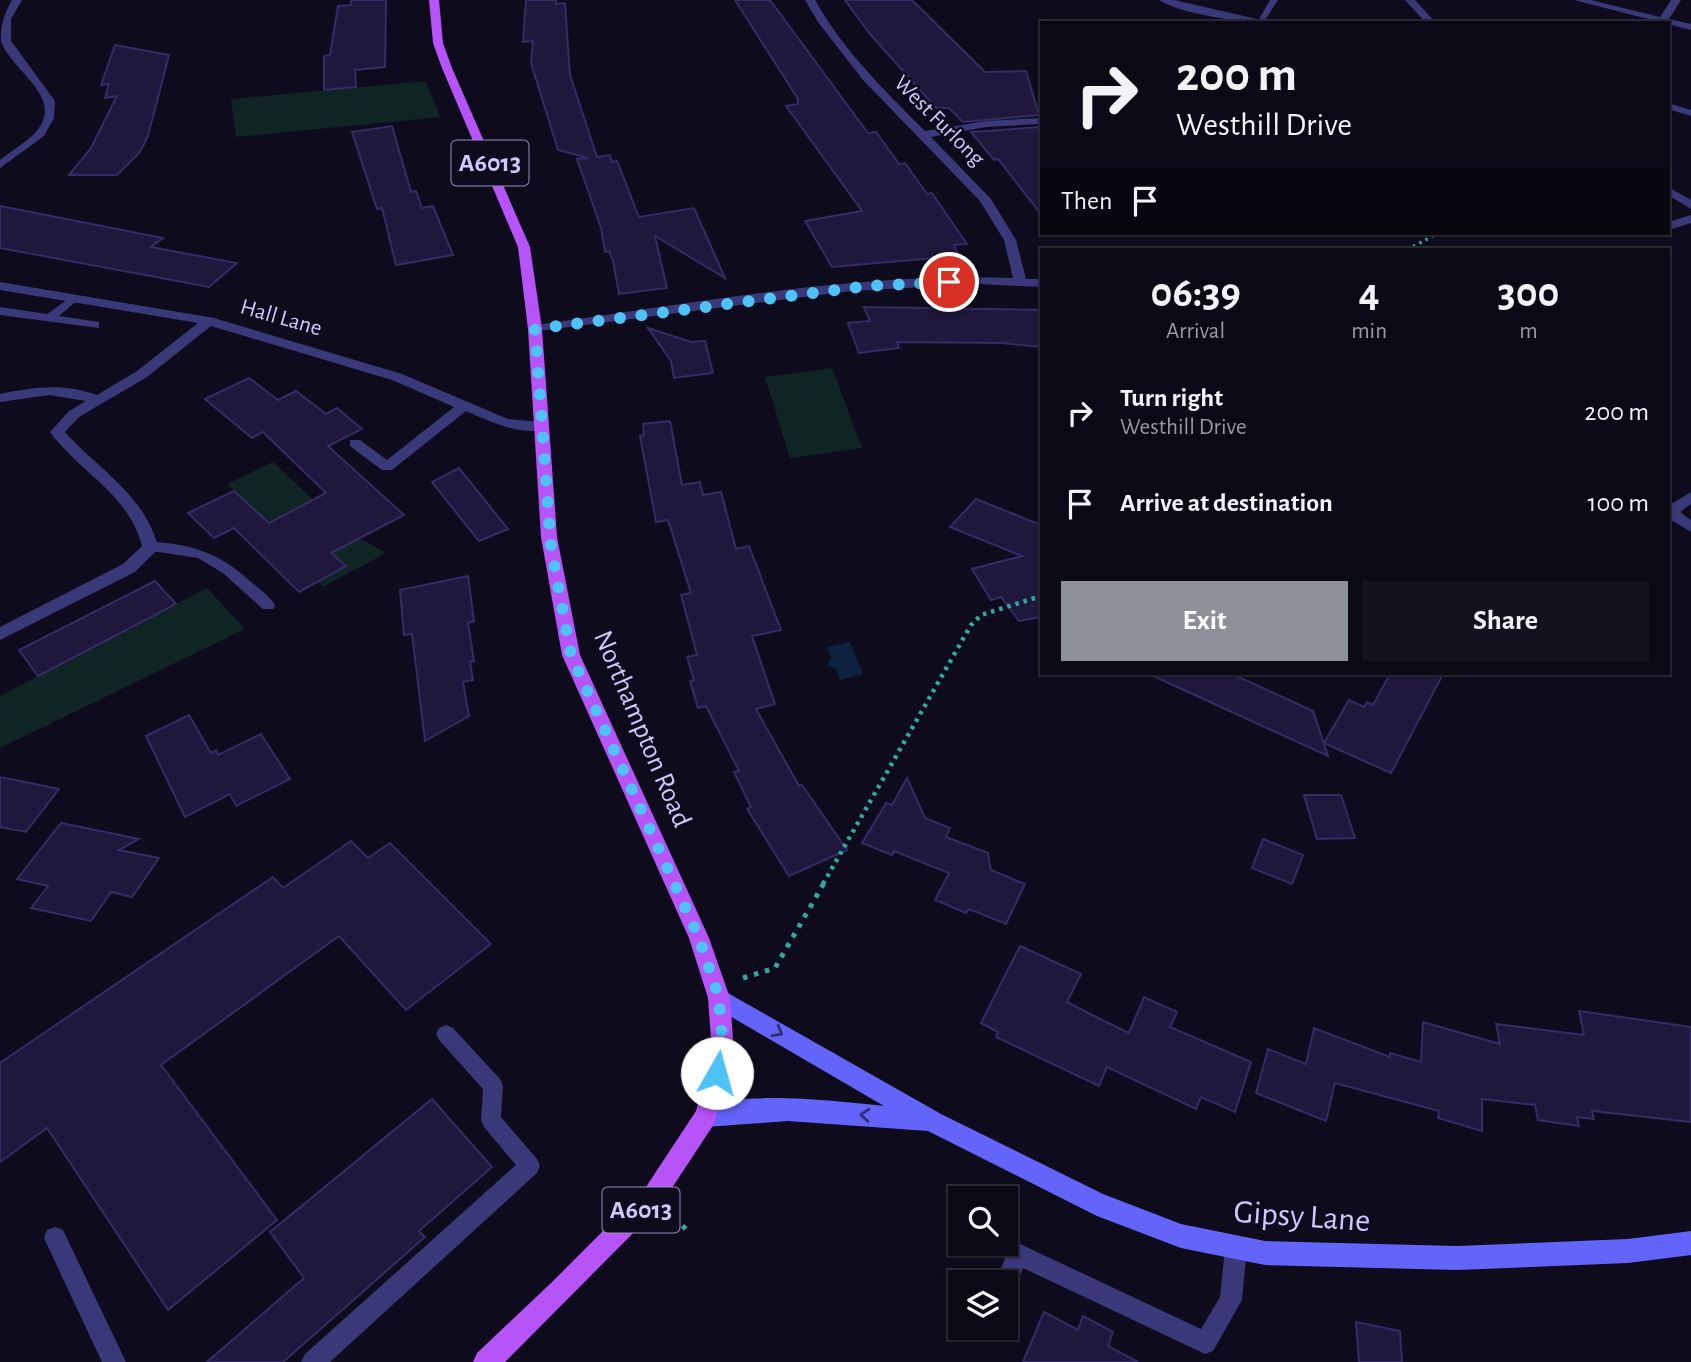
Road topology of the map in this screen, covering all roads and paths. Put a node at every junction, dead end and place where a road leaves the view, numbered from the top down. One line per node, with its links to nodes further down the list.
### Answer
1 (17, 0): 20 (street)
2 (434, 0): 35 (main road, Northampton Road / A6013)
3 (810, 0): 19 (street, West Furlong)
4 (1164, 0): 10 (street)
5 (1274, 0): 11 (lane)
6 (1410, 0): 12 (street)
7 (1579, 0): 9 (street)
8 (1676, 0): 9 (street)
9 (1662, 20): 13 (street)
10 (1258, 21)
11 (1264, 21)
12 (1429, 21)
13 (1666, 21)
14 (1670, 22): 15 (street)
15 (1691, 27)
16 (1670, 107): 17 (street)
17 (1691, 113)
18 (1040, 121): 19 (street)
19 (924, 135): 27 (street, West Furlong)
20 (0, 165)
21 (1670, 191): 22 (street)
22 (1691, 205)
23 (1691, 219): 24 (street)
24 (1670, 225)
25 (1434, 235): 26 (path)
26 (1411, 248)
27 (1020, 281): 28 (street); 35 (street)
28 (1040, 283)
29 (0, 286): 30 (street, Hall Lane)
30 (74, 298): 32 (lane); 33 (street, Hall Lane)
31 (0, 311): 32 (lane)
32 (49, 319): 34 (lane)
33 (209, 321): 37 (street); 38 (street, Hall Lane)
34 (94, 326)
35 (535, 329): 39 (main road, Northampton Road / A6013)
36 (0, 398): 37 (street)
37 (98, 400): 45 (street)
38 (465, 405): 39 (street, Hall Lane); 40 (street)
39 (540, 426): 49 (main road, Northampton Road / A6013)
40 (355, 443)
41 (1691, 497): 42 (street)
42 (1670, 510)
43 (1670, 512): 44 (street)
44 (1691, 527)
45 (150, 547): 47 (lane); 48 (street)
46 (1040, 596): 49 (path)
47 (268, 605)
48 (0, 634)
49 (717, 992): 51 (main road, Northampton Road / A6013); 52 (main road, Gipsy Lane, one-way to 52)
50 (446, 1034): 58 (lane)
51 (706, 1116): 52 (main road, Gipsy Lane, one-way to 51); 59 (main road, Northampton Road / A6013)
52 (933, 1122): 55 (main road, Gipsy Lane)
53 (55, 1238): 57 (lane)
54 (1691, 1243): 55 (main road, Gipsy Lane)
55 (1236, 1248): 56 (lane)
56 (1011, 1270)
57 (114, 1362)
58 (313, 1362)
59 (486, 1362)

